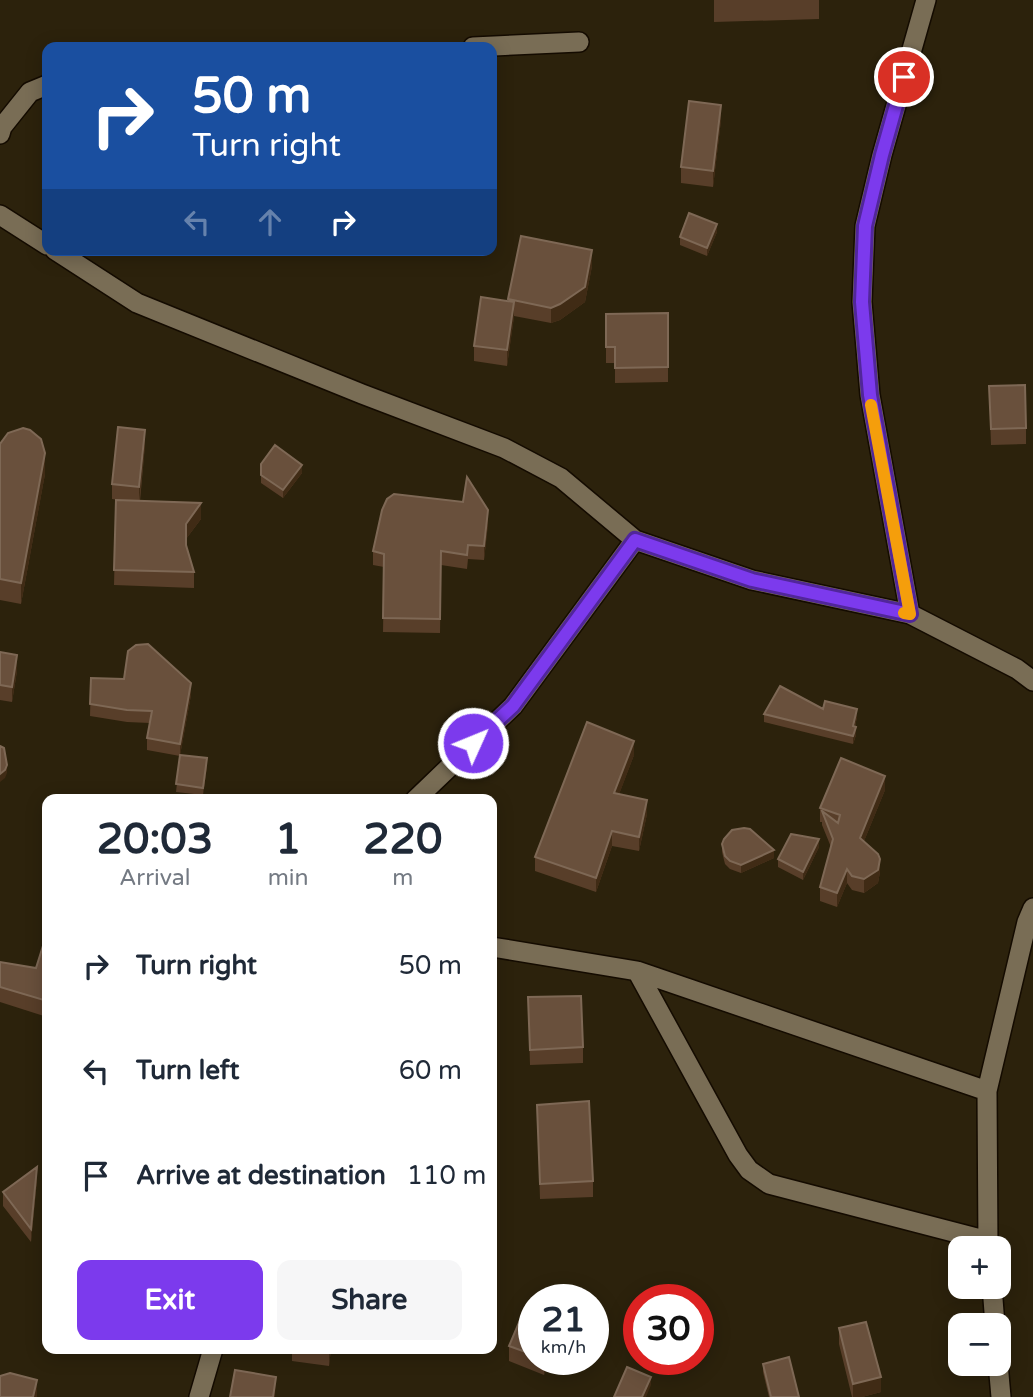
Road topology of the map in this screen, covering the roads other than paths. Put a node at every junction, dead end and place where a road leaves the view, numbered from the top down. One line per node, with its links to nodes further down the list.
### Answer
1 (926, 0): 10 (street)
2 (579, 42): 3 (street)
3 (497, 46)
4 (42, 87): 5 (street)
5 (0, 134)
6 (0, 215): 7 (street)
7 (42, 242)
8 (64, 256): 9 (street)
9 (635, 540): 10 (street); 12 (street)
10 (910, 614): 11 (street)
11 (1028, 672)
12 (421, 794)
13 (1031, 917): 16 (street)
14 (497, 948): 15 (street)
15 (637, 971): 16 (street); 17 (street)
16 (987, 1091): 18 (street)
17 (959, 1236)
18 (988, 1236)
19 (212, 1354): 21 (street)
20 (999, 1376): 22 (street)
21 (199, 1397)
22 (1001, 1397)

